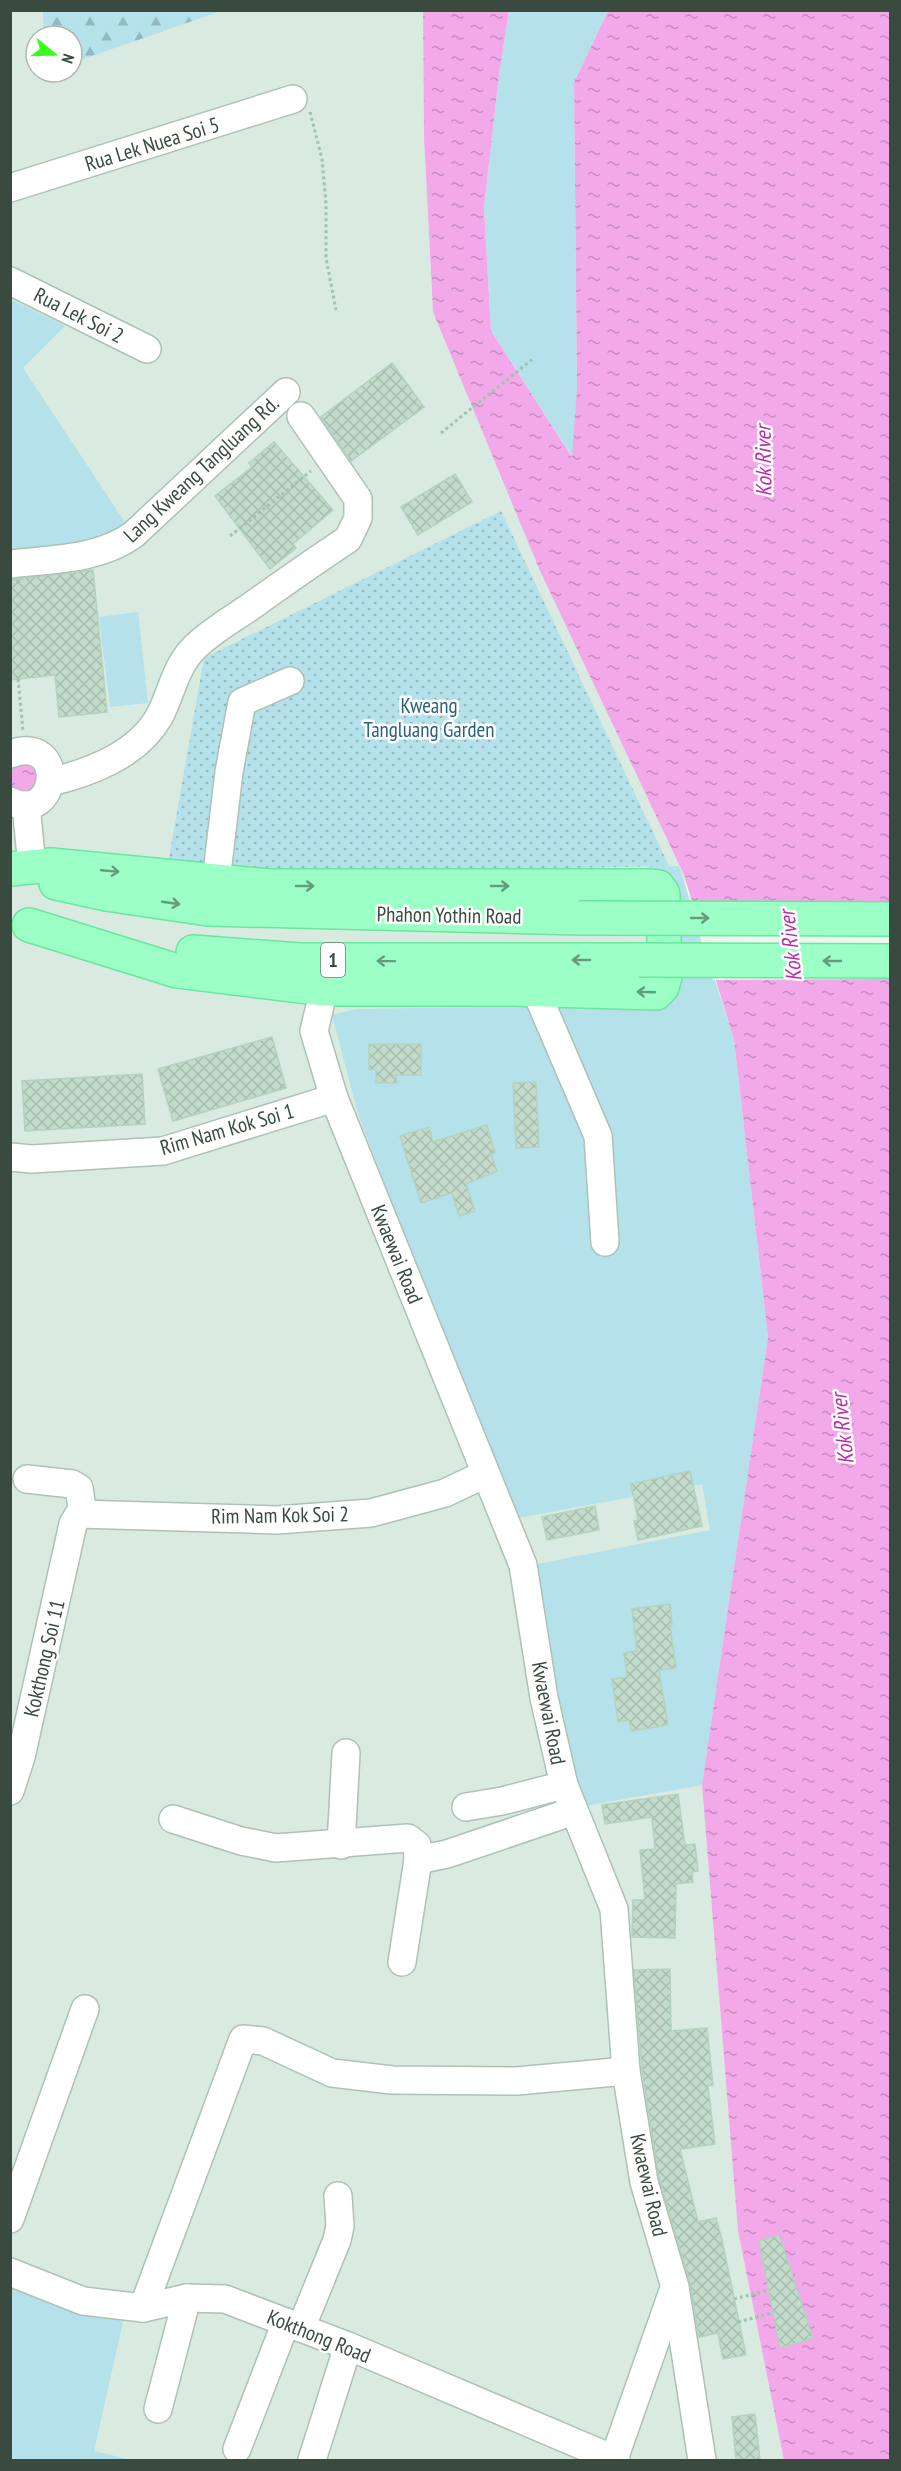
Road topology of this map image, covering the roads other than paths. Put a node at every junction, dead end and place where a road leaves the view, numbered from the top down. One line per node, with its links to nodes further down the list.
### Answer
1 (293, 99): 2 (street, Rua Lek Nuea Soi 5)
2 (10, 188)
3 (10, 281): 4 (street, Rua Lek Soi 2)
4 (147, 349)
5 (286, 392): 7 (street, Lang Kweang Tangluang Rd.)
6 (301, 416): 10 (street)
7 (10, 564)
8 (290, 681): 13 (street)
9 (18, 752): 10 (street)
10 (51, 782): 11 (street)
11 (18, 803): 12 (street)
12 (18, 870): 13 (main road, one-way to 13); 14 (main road, Phahon Yothin Road / 1, one-way to 14, bridge)
13 (216, 880): 18 (main road, one-way to 18)
14 (891, 919)
15 (20, 923): 16 (main road, 1, one-way to 15, bridge); 17 (main road)
16 (891, 961)
17 (324, 989): 18 (main road); 19 (street, Kwaewai Road)
18 (535, 989): 21 (street)
19 (334, 1098): 20 (street, Rim Nam Kok Soi 1); 22 (street, Kwaewai Road)
20 (10, 1157)
21 (605, 1242)
22 (485, 1474): 24 (street, Rim Nam Kok Soi 2); 27 (street, Kwaewai Road)
23 (27, 1479): 24 (street)
24 (78, 1519): 26 (street, Kokthong Soi 11)
25 (346, 1753): 32 (street)
26 (16, 1756): 28 (street, Kokthong Soi 11)
27 (564, 1785): 29 (street); 30 (street, Kwaewai Road)
28 (10, 1791)
29 (466, 1807)
30 (574, 1811): 33 (street); 36 (street, Kwaewai Road)
31 (173, 1819): 32 (street)
32 (341, 1845): 33 (street)
33 (418, 1860): 34 (street)
34 (402, 1962)
35 (85, 2009): 38 (street)
36 (626, 2071): 40 (street, Kwaewai Road); 42 (street)
37 (338, 2196): 43 (street)
38 (10, 2219)
39 (10, 2272): 42 (street, Kokthong Road)
40 (675, 2287): 48 (street); 49 (street, Kwaewai Road)
41 (187, 2298): 42 (street, Kokthong Road); 43 (street, Kokthong Road); 45 (street)
42 (143, 2308)
43 (294, 2325): 44 (street, Kokthong Road); 46 (street)
44 (348, 2346): 47 (street); 48 (street, Kokthong Road)
45 (158, 2409)
46 (237, 2449)
47 (312, 2460)
48 (615, 2460)
49 (702, 2460)

